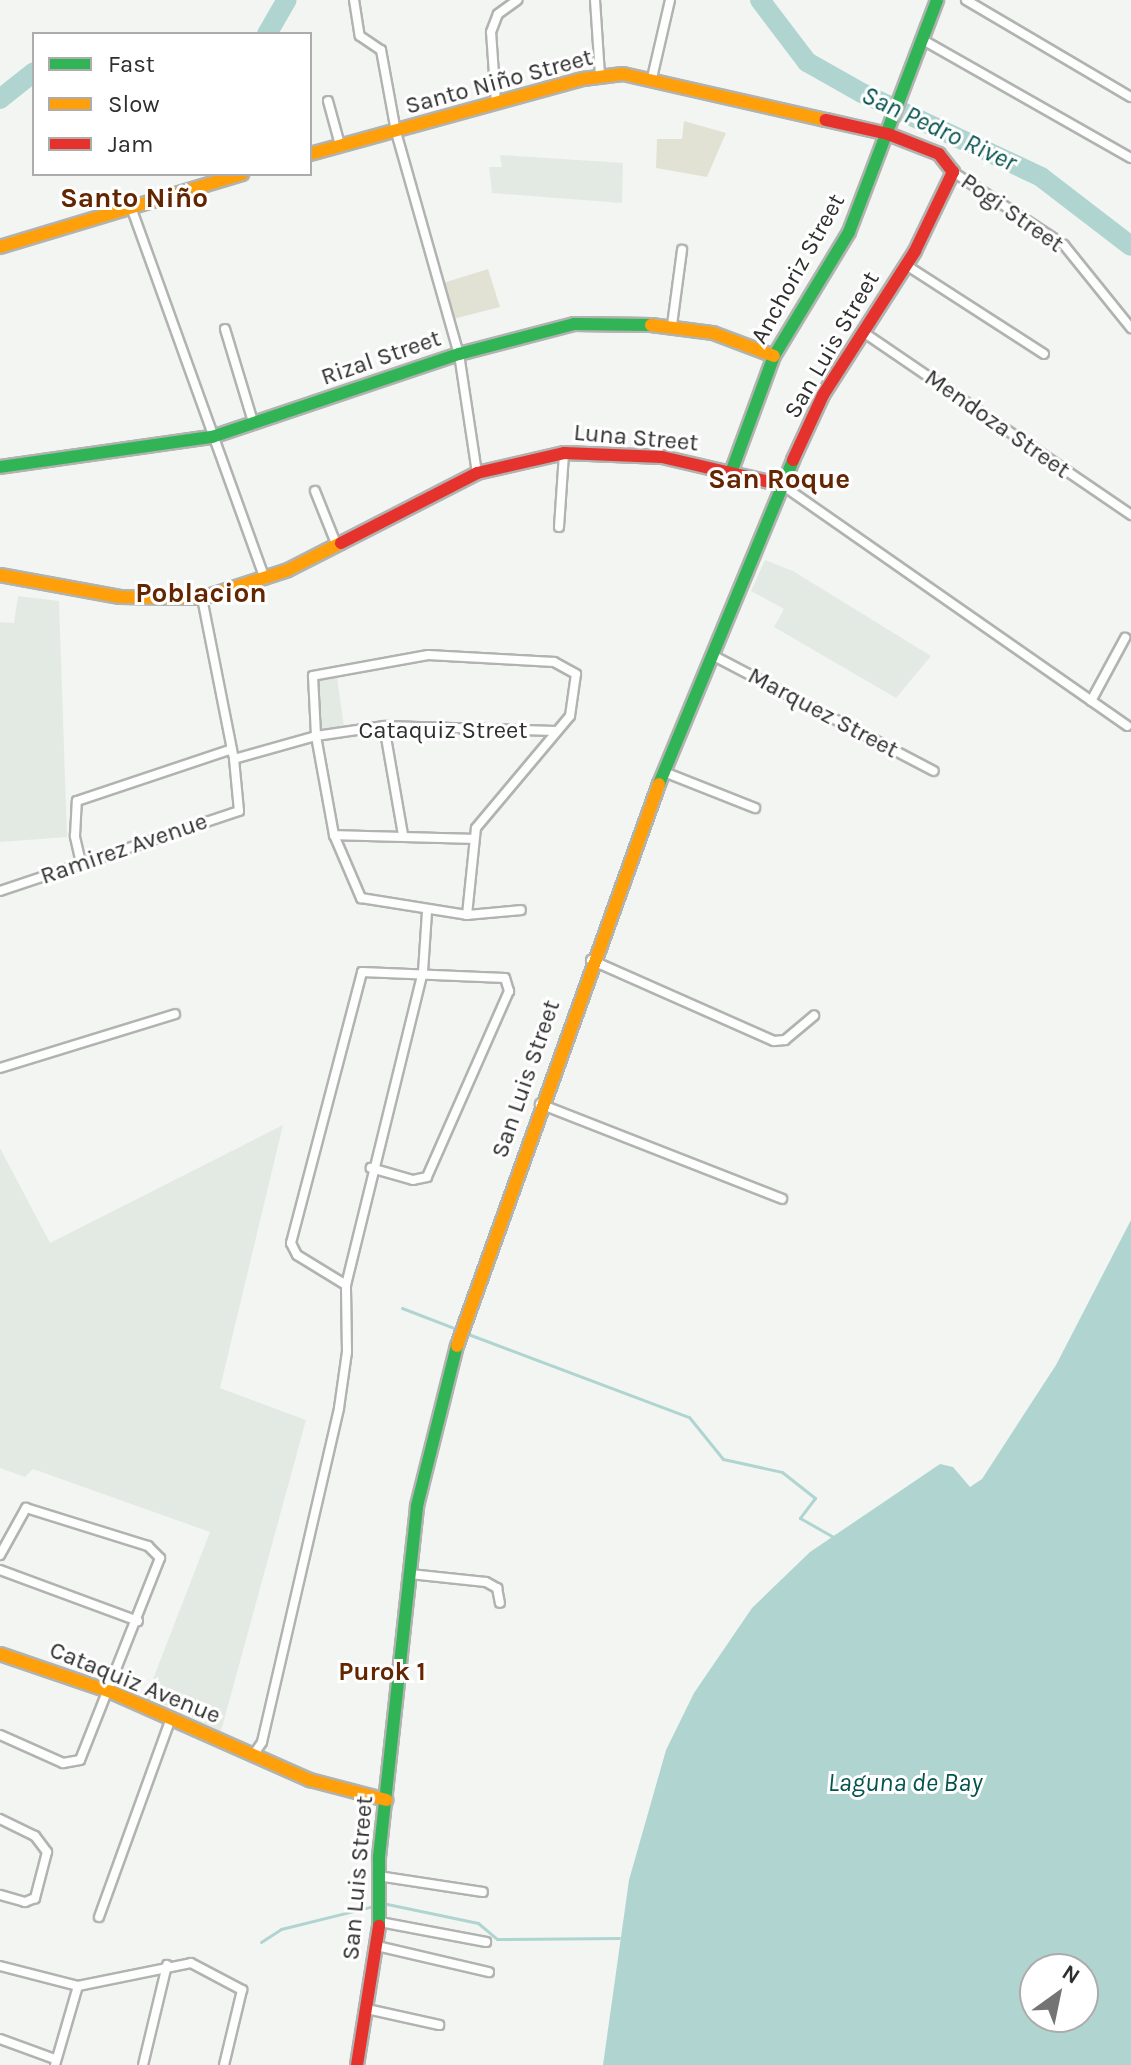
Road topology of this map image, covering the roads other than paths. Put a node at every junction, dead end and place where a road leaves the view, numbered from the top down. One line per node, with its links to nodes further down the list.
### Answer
1 (354, 0): 14 (street)
2 (517, 0): 12 (street)
3 (595, 0): 8 (street)
4 (670, 0): 9 (street)
5 (937, 0): 7 (street, Anchoriz Street)
6 (966, 0): 10 (street)
7 (923, 40): 13 (street, Anchoriz Street); 17 (street)
8 (600, 75): 9 (street, Santo Niño Street); 12 (street, Santo Niño Street)
9 (652, 78): 13 (street, Santo Niño Street)
10 (1131, 97)
11 (328, 101): 15 (street)
12 (496, 103): 14 (street, Santo Niño Street)
13 (890, 129): 18 (street, Santo Niño Street); 30 (street, Anchoriz Street)
14 (396, 132): 15 (street, Santo Niño Street); 28 (street)
15 (340, 145): 16 (street, Santo Niño Street)
16 (312, 153)
17 (1131, 158)
18 (953, 172): 23 (street, San Luis Street); 25 (street, Pogi Street)
19 (235, 176): 20 (street)
20 (131, 207): 21 (street); 32 (street)
21 (0, 247)
22 (682, 250): 24 (street)
23 (906, 265): 27 (street, San Luis Street); 29 (street)
24 (672, 325): 28 (street, Rizal Street); 30 (street, Rizal Street)
25 (1131, 328)
26 (225, 329): 31 (street)
27 (863, 332): 37 (street, San Luis Street); 39 (street, Mendoza Street)
28 (459, 354): 31 (street, Rizal Street); 36 (street)
29 (1044, 354)
30 (774, 356): 35 (street, Anchoriz Street)
31 (254, 425): 32 (street, Rizal Street)
32 (212, 437): 34 (street, Rizal Street); 43 (street)
33 (564, 453): 35 (street, Luna Street); 36 (street, Luna Street); 40 (street)
34 (0, 467)
35 (732, 470): 37 (street, Luna Street)
36 (477, 473): 41 (street, Luna Street)
37 (782, 485): 46 (street, San Luis Street); 47 (street, Luna Street)
38 (315, 491): 41 (street)
39 (1131, 515)
40 (559, 527)
41 (337, 546): 43 (street, Luna Street)
42 (0, 575): 44 (street, Luna Street)
43 (265, 580): 44 (street, Luna Street)
44 (202, 598): 52 (street)
45 (1125, 638): 47 (street)
46 (712, 655): 53 (street, Marquez Street); 54 (street, San Luis Street)
47 (1091, 701): 49 (street, Luna Street)
48 (384, 726): 50 (street, Cataquiz Street); 51 (street, Cataquiz Street); 57 (street)
49 (1127, 726)
50 (556, 731): 51 (street); 58 (street)
51 (316, 736): 52 (street, Cataquiz Street); 56 (street)
52 (233, 754): 59 (street, Ramirez Avenue); 59 (street, Cataquiz Street)
53 (934, 771)
54 (664, 772): 55 (street); 64 (street, San Luis Street)
55 (755, 808)
56 (334, 835): 57 (street); 62 (street)
57 (403, 835): 58 (street)
58 (473, 839): 63 (street)
59 (81, 863): 60 (street, Ramirez Avenue)
60 (0, 891)
61 (521, 910): 63 (street)
62 (427, 911): 63 (street); 65 (street)
63 (467, 915)
64 (591, 960): 67 (street); 69 (street, San Luis Street)
65 (423, 972): 70 (street); 70 (street); 72 (street)
66 (175, 1014): 68 (street)
67 (814, 1016)
68 (0, 1068)
69 (540, 1104): 71 (street); 75 (street, San Luis Street)
70 (371, 1168): 72 (street)
71 (782, 1199)
72 (346, 1285): 82 (street)
73 (0, 1555): 77 (street)
74 (0, 1570): 77 (street)
75 (409, 1573): 76 (street); 83 (street, San Luis Street)
76 (500, 1603)
77 (138, 1621): 79 (street)
78 (0, 1654): 79 (street, Cataquiz Avenue)
79 (111, 1692): 80 (street, Cataquiz Avenue); 81 (street)
80 (171, 1718): 82 (street, Cataquiz Avenue); 88 (street)
81 (0, 1735)
82 (254, 1754): 83 (street, Cataquiz Avenue)
83 (386, 1800): 85 (street, San Luis Street)
84 (0, 1819): 87 (street)
85 (378, 1876): 86 (street); 89 (street, San Luis Street)
86 (483, 1892)
87 (0, 1895)
88 (99, 1917)
89 (380, 1922): 90 (street); 91 (street, San Luis Street)
90 (486, 1942)
91 (377, 1946): 94 (street); 96 (street, San Luis Street)
92 (167, 1965): 95 (street); 100 (street); 101 (street)
93 (0, 1966): 95 (street)
94 (489, 1972)
95 (78, 1986): 99 (street)
96 (367, 2009): 97 (street); 102 (street, San Luis Street)
97 (439, 2025)
98 (0, 2039): 99 (street)
99 (55, 2062)
100 (143, 2065)
101 (224, 2065)
102 (357, 2065)

